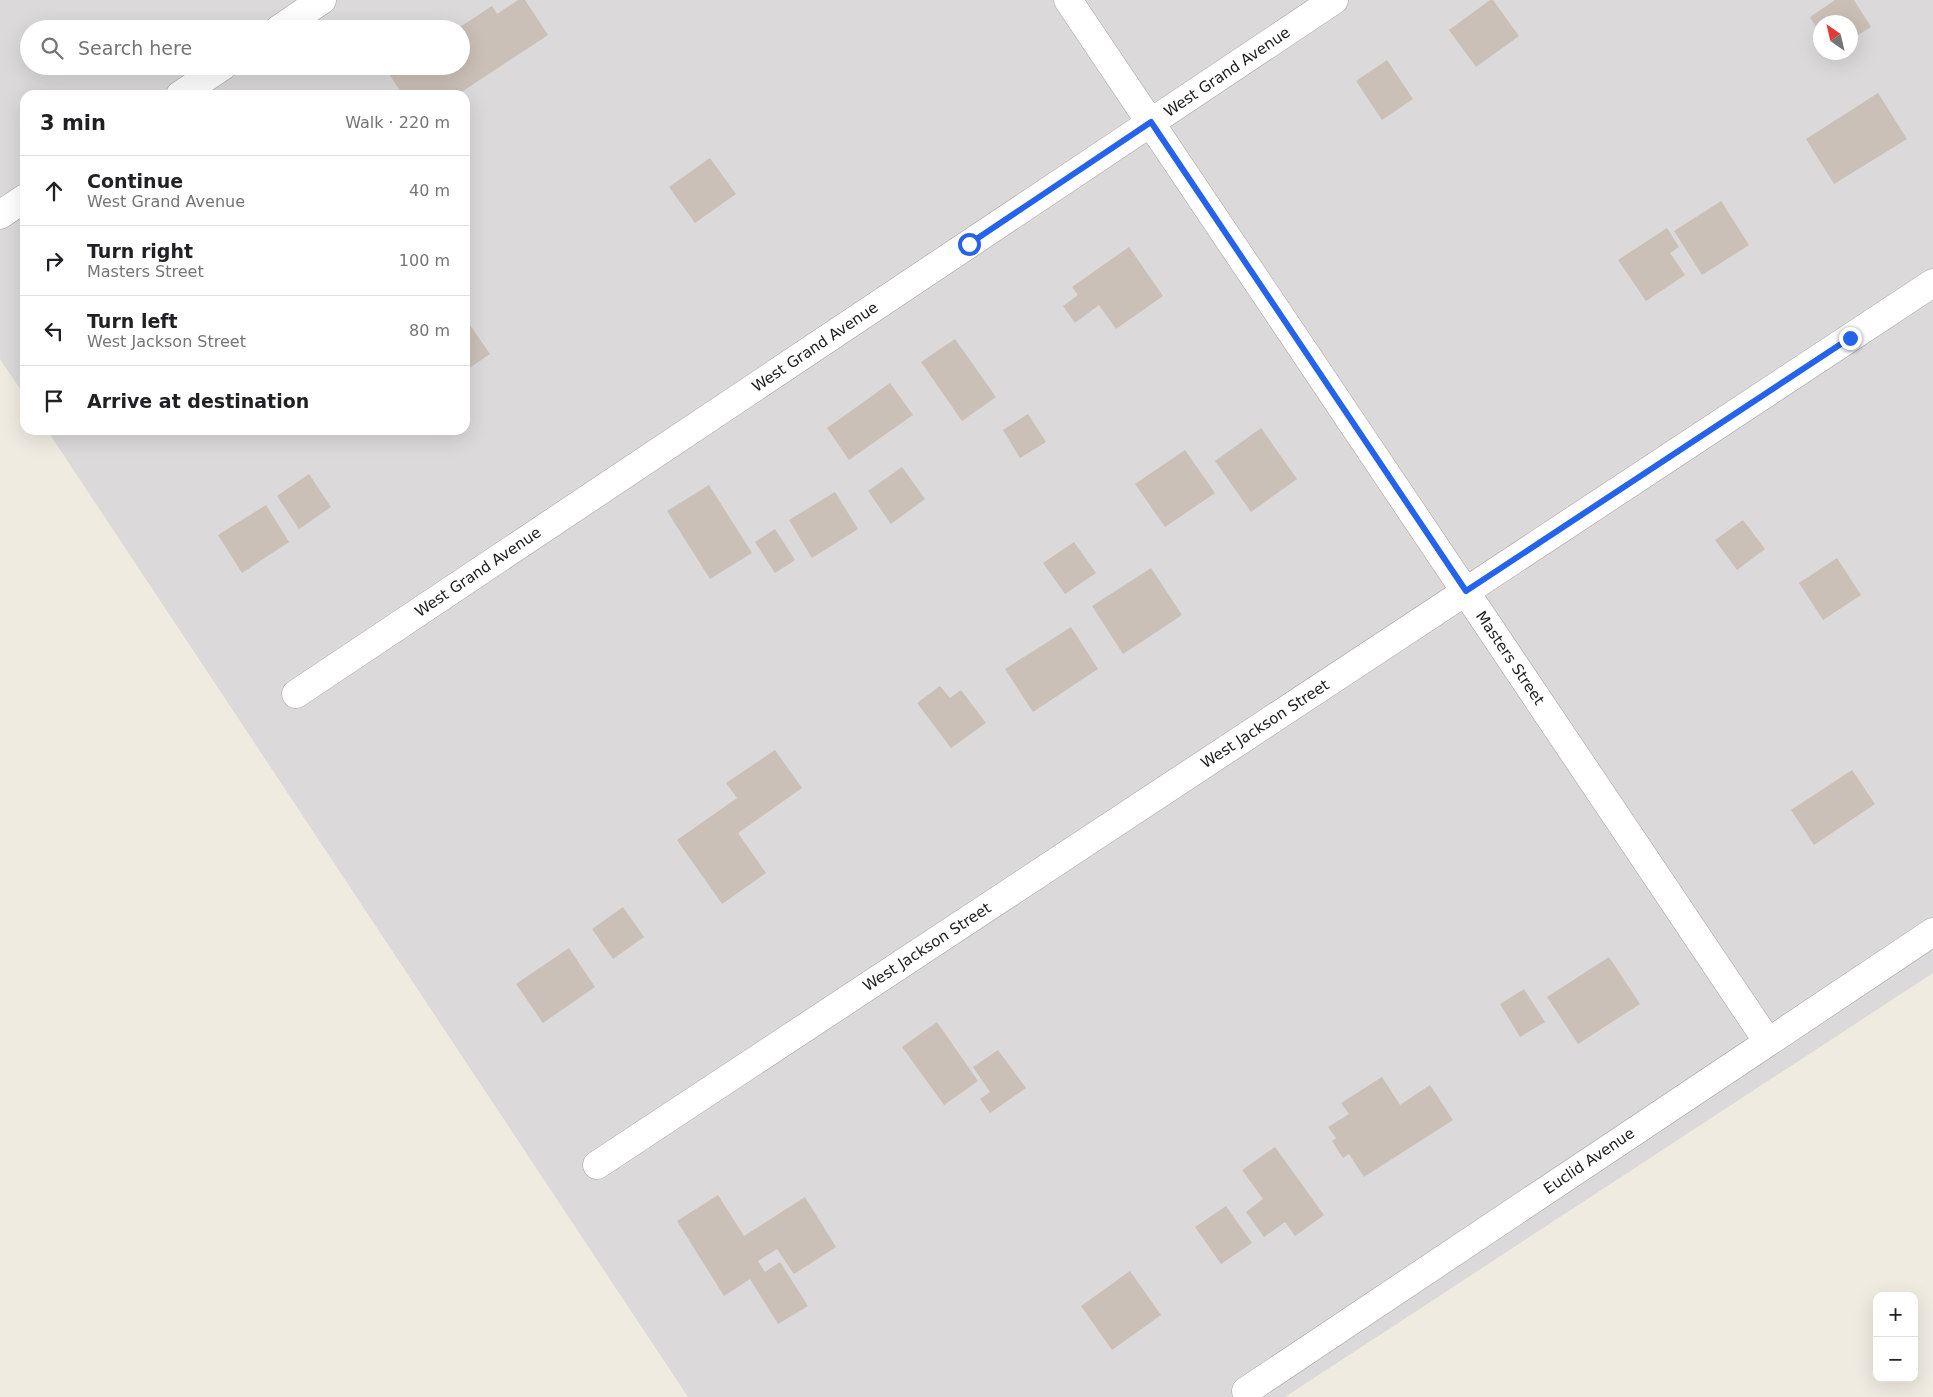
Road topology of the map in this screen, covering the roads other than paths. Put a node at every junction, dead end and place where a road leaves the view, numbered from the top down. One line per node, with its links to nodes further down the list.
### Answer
1 (322, 0): 4 (street)
2 (1068, 0): 7 (street, Masters Street)
3 (1334, 0): 7 (street, West Grand Avenue)
4 (292, 20)
5 (210, 75): 6 (street)
6 (187, 90)
7 (1151, 122): 11 (street, Masters Street); 12 (street, West Grand Avenue)
8 (20, 201): 9 (street)
9 (0, 214)
10 (1933, 283): 11 (street, West Jackson Street)
11 (1466, 591): 14 (street, Masters Street); 15 (street, West Jackson Street)
12 (296, 694)
13 (1933, 932): 14 (street, Euclid Avenue)
14 (1768, 1042): 16 (street, Euclid Avenue)
15 (597, 1165)
16 (1246, 1391)

